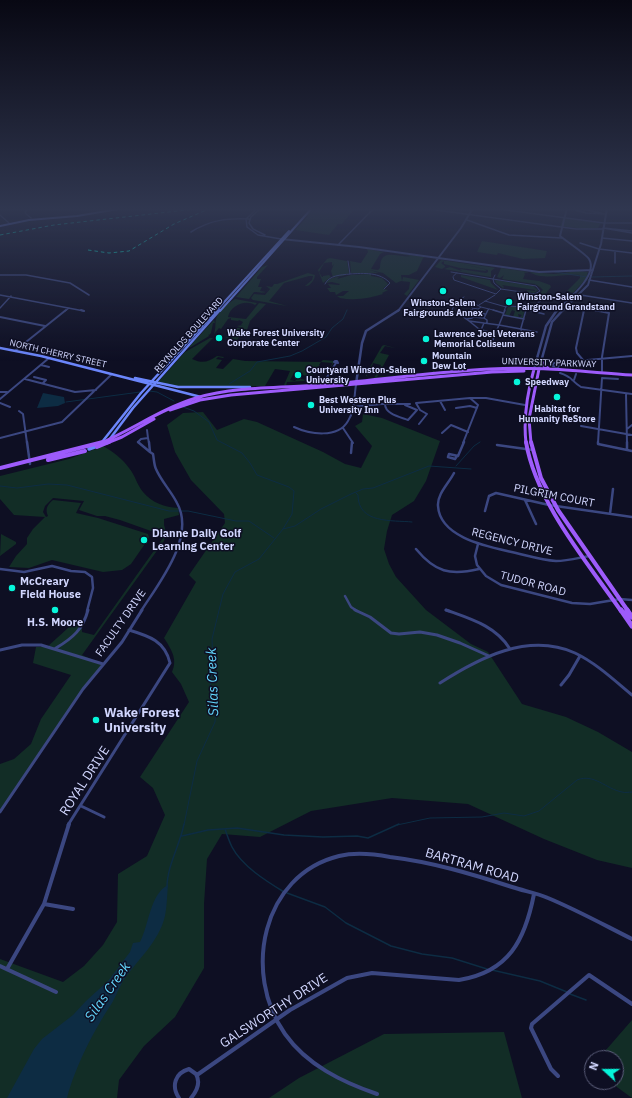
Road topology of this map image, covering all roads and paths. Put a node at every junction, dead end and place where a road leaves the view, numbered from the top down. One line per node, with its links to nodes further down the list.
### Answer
1 (265, 259): 99 (main road, REYNOLDS BOULEVARD)
2 (437, 259): 98 (street)
3 (447, 259): 9 (street)
4 (589, 259): 9 (street)
5 (595, 259): 9 (street)
6 (615, 259): 8 (street)
7 (348, 261): 13 (street)
8 (615, 263)
9 (591, 270): 18 (street); 19 (street)
10 (451, 272): 11 (street)
11 (458, 273): 17 (street); 20 (street)
12 (0, 274): 30 (street)
13 (350, 274): 15 (street); 24 (street)
14 (495, 275): 17 (street)
15 (342, 276): 16 (street); 21 (street)
16 (337, 279)
17 (493, 279): 25 (street); 28 (street)
18 (587, 280): 19 (street); 29 (street)
19 (590, 281): 23 (street); 31 (street)
20 (463, 283): 22 (street); 27 (street)
21 (325, 284)
22 (462, 286)
23 (632, 287)
24 (384, 289)
25 (501, 289): 27 (street); 28 (street)
26 (0, 294): 32 (street)
27 (496, 294): 35 (street)
28 (535, 294): 41 (street)
29 (574, 294): 31 (street); 40 (street)
30 (89, 295)
31 (578, 295): 36 (street); 40 (street)
32 (11, 296): 43 (street); 44 (street)
33 (464, 297): 34 (street)
34 (459, 300): 37 (street); 56 (street)
35 (485, 301): 38 (street); 39 (street)
36 (632, 303)
37 (472, 305): 38 (street); 46 (street)
38 (479, 305): 42 (street)
39 (507, 305): 41 (street); 53 (street)
40 (565, 305): 45 (street); 76 (street); 82 (street)
41 (530, 306): 49 (street)
42 (481, 307): 47 (street); 48 (street)
43 (0, 308)
44 (69, 308): 50 (street); 63 (street)
45 (584, 308): 75 (street); 77 (street)
46 (473, 309): 47 (street); 56 (street)
47 (479, 309): 51 (street)
48 (489, 309): 52 (street); 53 (street)
49 (526, 310): 54 (street); 59 (street)
50 (84, 311)
51 (477, 312): 52 (street); 57 (street)
52 (485, 314): 58 (street)
53 (504, 314): 59 (street); 64 (street)
54 (544, 314)
55 (0, 316): 63 (street)
56 (462, 316): 60 (street)
57 (473, 316): 58 (street); 60 (street)
58 (484, 318): 62 (street)
59 (524, 319): 65 (street)
60 (468, 320): 61 (street); 66 (street)
61 (484, 323): 62 (street); 66 (street)
62 (487, 323): 64 (street)
63 (46, 326): 72 (street)
64 (499, 326): 65 (street); 68 (street)
65 (521, 329): 67 (street); 69 (street)
66 (481, 330): 68 (street)
67 (537, 332)
68 (496, 334): 70 (street)
69 (522, 338)
70 (493, 340)
71 (0, 348): 72 (main road, NORTH CHERRY STREET)
72 (16, 350): 74 (main road, NORTH CHERRY STREET)
73 (632, 356): 75 (street)
74 (49, 358): 80 (street); 89 (main road, NORTH CHERRY STREET)
75 (603, 358): 77 (street); 87 (street)
76 (542, 360): 83 (street); 84 (main road)
77 (583, 360): 79 (street)
78 (336, 363): 100 (street)
79 (562, 363)
80 (41, 365): 81 (street); 93 (street)
81 (49, 367)
82 (534, 370): 83 (main road, UNIVERSITY PARKWAY); 85 (main road, UNIVERSITY PARKWAY); 86 (main road, UNIVERSITY PARKWAY); 95 (main road)
83 (539, 370): 84 (main road, UNIVERSITY PARKWAY); 88 (main road, UNIVERSITY PARKWAY); 103 (main road)
84 (556, 370): 91 (main road, UNIVERSITY PARKWAY)
85 (486, 371): 86 (main road, UNIVERSITY PARKWAY); 98 (main road, UNIVERSITY PARKWAY)
86 (515, 371): 95 (main road)
87 (602, 371)
88 (560, 373): 90 (main road, UNIVERSITY PARKWAY); 96 (street)
89 (113, 374): 99 (main road, NORTH CHERRY STREET); 104 (street)
90 (576, 374): 91 (main road, UNIVERSITY PARKWAY); 96 (street)
91 (632, 376)
92 (34, 377): 97 (street)
93 (25, 379): 97 (street); 107 (street)
94 (618, 379): 105 (street)
95 (530, 381): 101 (main road)
96 (574, 381): 105 (street)
97 (43, 383): 104 (street)
98 (356, 383): 100 (main road, UNIVERSITY PARKWAY); 111 (main road, UNIVERSITY PARKWAY); 120 (street)
99 (152, 384): 102 (main road, NORTH CHERRY STREET); 110 (main road, NORTH CHERRY STREET); 142 (main road, REYNOLDS BOULEVARD); 143 (main road, REYNOLDS BOULEVARD)
100 (322, 385): 102 (main road, UNIVERSITY PARKWAY)
101 (529, 387): 103 (main road); 123 (main road)
102 (261, 388): 110 (main road, UNIVERSITY PARKWAY)
103 (535, 388): 125 (main road)
104 (97, 390): 135 (street)
105 (601, 391): 108 (street); 132 (street)
106 (0, 392): 107 (street)
107 (8, 392): 113 (street)
108 (626, 394): 109 (street); 133 (street)
109 (632, 394)
110 (198, 396): 111 (main road, NORTH CHERRY STREET); 142 (main road, UNIVERSITY PARKWAY)
111 (205, 398): 145 (main road, UNIVERSITY PARKWAY)
112 (470, 398): 114 (street); 122 (street); 123 (street)
113 (0, 399)
114 (440, 401): 124 (street); 127 (street)
115 (0, 403): 119 (street)
116 (385, 404): 117 (street); 117 (street); 120 (street)
117 (405, 404): 118 (street)
118 (410, 404)
119 (10, 407)
120 (351, 408): 131 (street)
121 (456, 408): 122 (street)
122 (477, 408): 136 (street)
123 (525, 408): 125 (street); 146 (main road)
124 (445, 410)
125 (530, 410): 147 (main road)
126 (19, 411): 135 (street)
127 (419, 424)
128 (632, 425): 133 (street)
129 (580, 426): 132 (street)
130 (294, 427): 131 (street)
131 (343, 428): 151 (street)
132 (599, 429): 138 (street); 148 (street)
133 (627, 429): 138 (street)
134 (147, 430): 141 (street)
135 (25, 432): 140 (street); 153 (street)
136 (468, 432): 137 (street); 152 (street)
137 (442, 433)
138 (627, 434): 139 (street); 148 (street)
139 (632, 435)
140 (0, 438)
141 (148, 438): 150 (street, FACULTY DRIVE); 150 (street, FACULTY DRIVE)
142 (110, 439): 143 (main road, UNIVERSITY PARKWAY); 145 (main road, REYNOLDS BOULEVARD)
143 (102, 442): 153 (main road, UNIVERSITY PARKWAY)
144 (497, 445): 146 (street)
145 (89, 449): 153 (main road, UNIVERSITY PARKWAY)
146 (528, 450): 147 (street); 158 (main road)
147 (533, 450): 159 (main road)
148 (627, 450): 149 (street)
149 (632, 451)
150 (150, 452): 176 (street, FACULTY DRIVE)
151 (351, 453)
152 (457, 456)
153 (29, 463): 154 (main road, UNIVERSITY PARKWAY)
154 (0, 469)
155 (454, 473): 164 (street, REGENCY DRIVE)
156 (613, 489): 161 (street)
157 (524, 499): 158 (street, PILGRIM COURT); 160 (street, PILGRIM COURT); 163 (street)
158 (549, 505): 159 (street, PILGRIM COURT); 166 (main road)
159 (555, 505): 161 (street, PILGRIM COURT); 166 (main road)
160 (485, 511)
161 (610, 514): 162 (street, PILGRIM COURT)
162 (632, 517)
163 (536, 524)
164 (478, 544): 166 (street, REGENCY DRIVE); 168 (street)
165 (416, 549): 168 (street)
166 (587, 556): 170 (main road); 171 (main road)
167 (0, 569): 177 (street)
168 (479, 570): 171 (street, TUDOR ROAD)
169 (345, 596): 180 (street)
170 (620, 599): 171 (street, TUDOR ROAD); 172 (street, TUDOR ROAD); 174 (main road)
171 (614, 600): 175 (main road)
172 (632, 600)
173 (446, 610): 178 (street)
174 (632, 617)
175 (632, 626)
176 (129, 630): 182 (street, FACULTY DRIVE); 186 (street, ROYAL DRIVE)
177 (56, 648): 179 (street); 182 (street)
178 (510, 649): 180 (street); 181 (street)
179 (0, 650)
180 (490, 656): 183 (street)
181 (580, 656): 184 (street); 185 (street)
182 (103, 664): 187 (street, FACULTY DRIVE)
183 (440, 683)
184 (561, 685)
185 (632, 695)
186 (81, 806): 188 (street); 190 (street, ROYAL DRIVE)
187 (0, 812)
188 (104, 817)
189 (534, 894): 192 (street, BARTRAM ROAD); 197 (street, GALSWORTHY DRIVE); 197 (street, BARTRAM ROAD)
190 (44, 904): 191 (street); 194 (street, ROYAL DRIVE)
191 (73, 909)
192 (632, 939)
193 (0, 966): 194 (street)
194 (7, 969): 195 (street)
195 (56, 992)
196 (632, 1004): 199 (street)
197 (276, 1020): 198 (street, GALSWORTHY DRIVE); 200 (street, BARTRAM ROAD)
198 (197, 1075): 201 (street); 202 (street)
199 (558, 1076)
200 (377, 1094)
201 (179, 1098)
202 (191, 1098)

